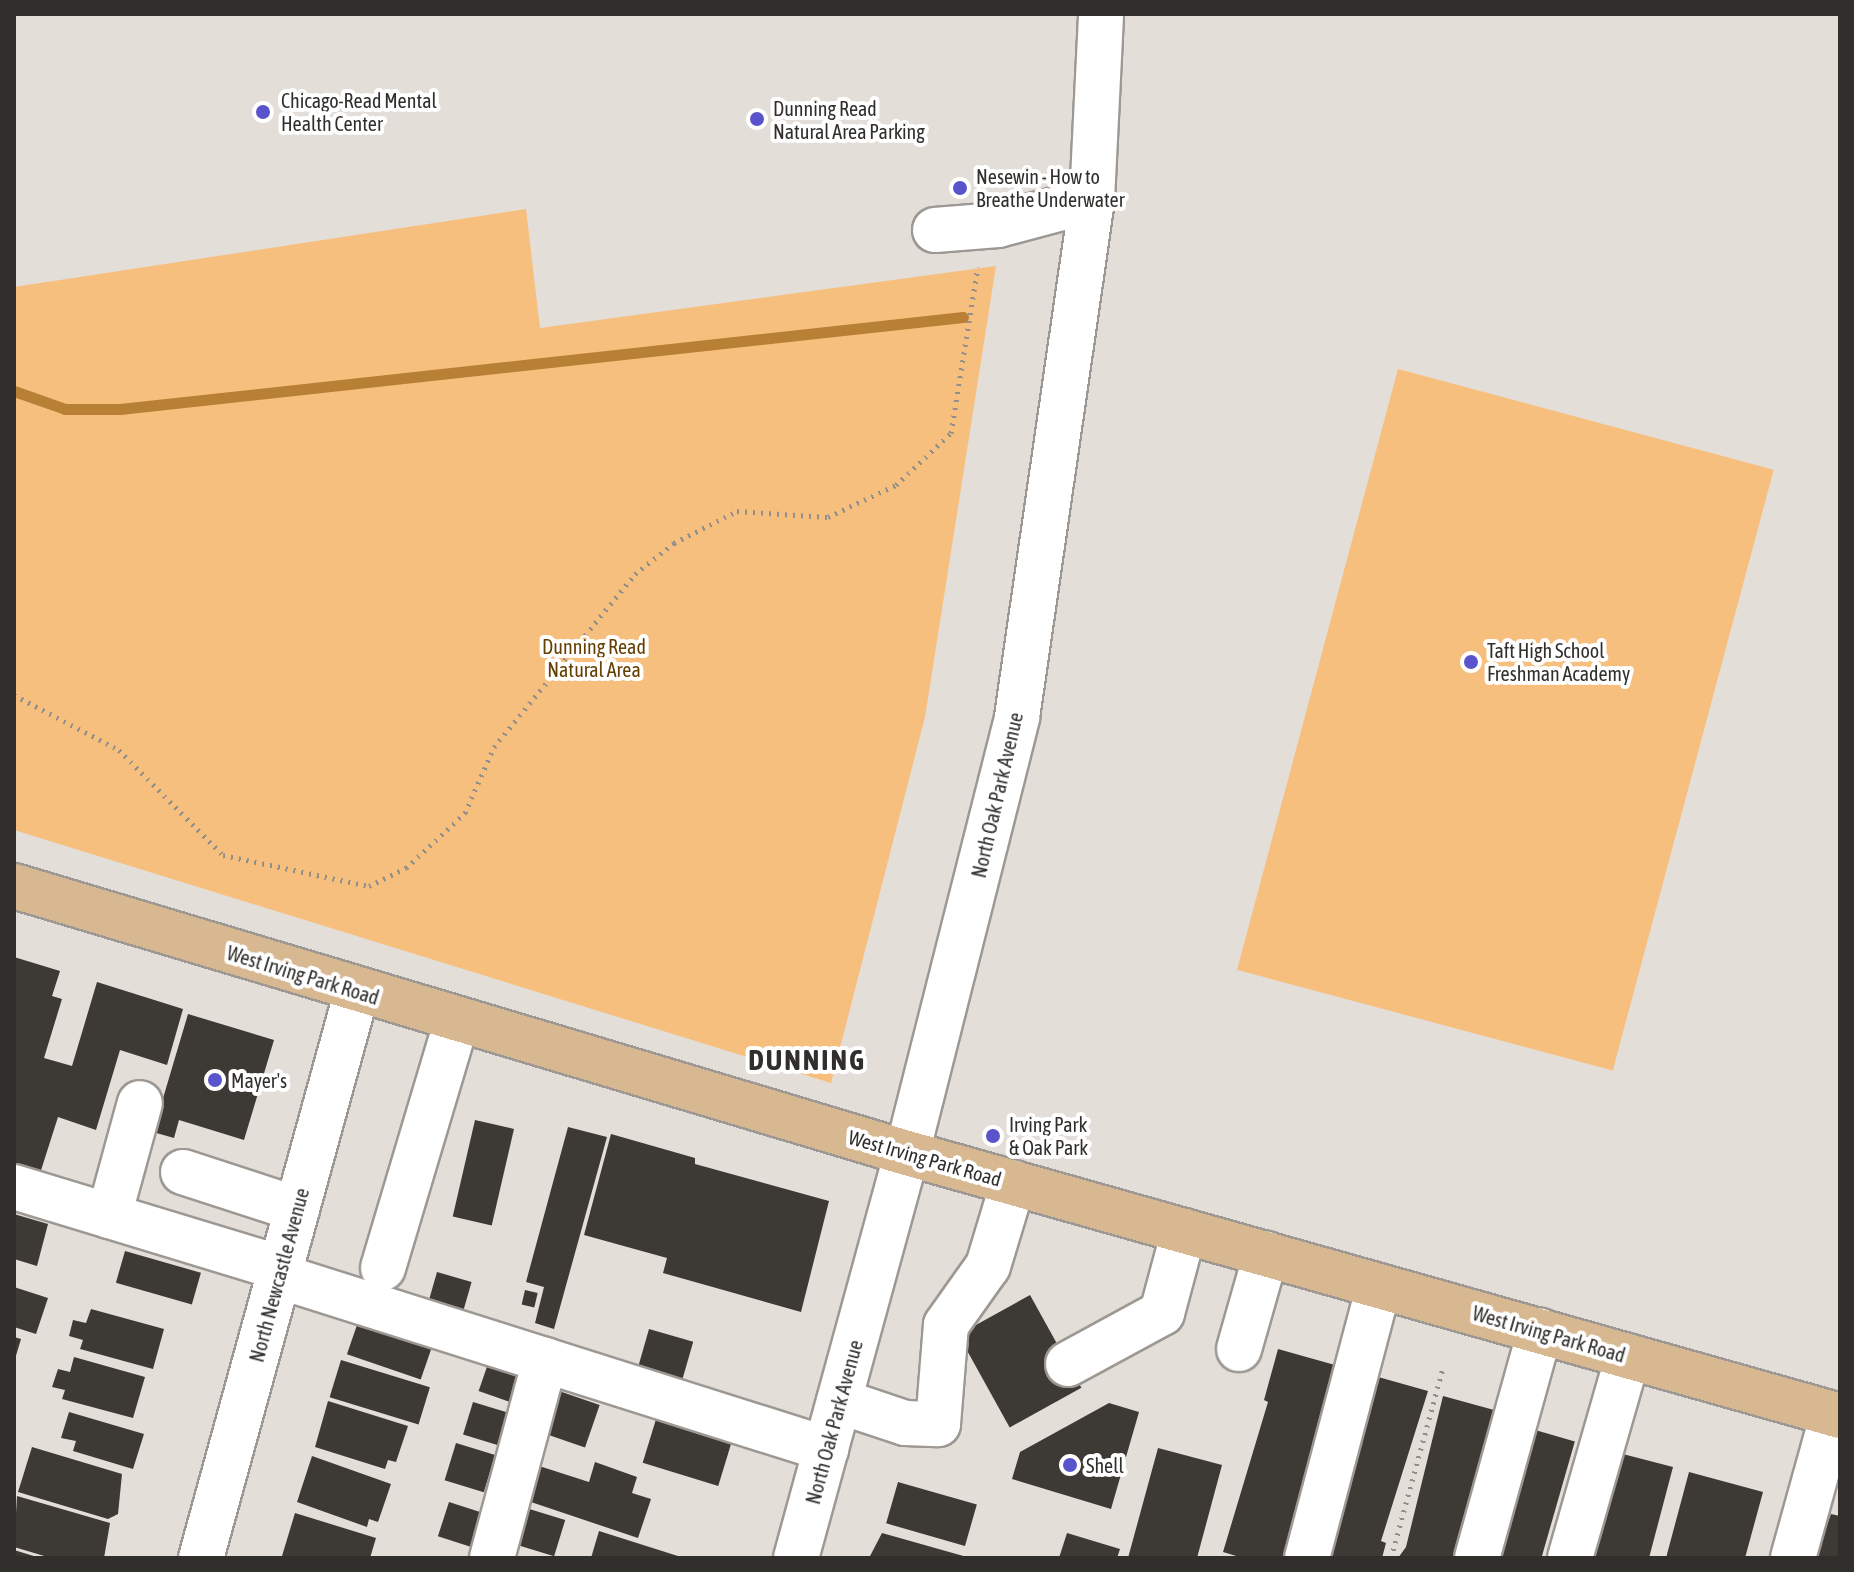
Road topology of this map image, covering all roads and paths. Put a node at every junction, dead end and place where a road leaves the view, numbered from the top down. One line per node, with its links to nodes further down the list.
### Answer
1 (1101, 14): 2 (street, North Oak Park Avenue)
2 (1092, 200): 3 (street); 10 (street, North Oak Park Avenue)
3 (983, 226): 4 (street); 5 (path)
4 (935, 230)
5 (14, 695)
6 (14, 886): 7 (main road, West Irving Park Road)
7 (357, 991): 8 (main road, West Irving Park Road); 14 (street, North Newcastle Avenue)
8 (457, 1020): 10 (main road, West Irving Park Road); 18 (street)
9 (140, 1103): 15 (street)
10 (907, 1153): 12 (main road, West Irving Park Road); 27 (street, North Oak Park Avenue)
11 (183, 1172): 14 (street)
12 (1013, 1183): 16 (main road, West Irving Park Road); 27 (street)
13 (14, 1187): 15 (street)
14 (297, 1209): 19 (street, North Newcastle Avenue)
15 (109, 1216): 19 (street)
16 (1184, 1231): 17 (main road, West Irving Park Road); 25 (street)
17 (1266, 1254): 20 (main road, West Irving Park Road); 22 (street)
18 (383, 1268)
19 (280, 1272): 24 (street); 30 (street, North Newcastle Avenue)
20 (1379, 1286): 21 (main road, West Irving Park Road); 33 (street)
21 (1540, 1331): 23 (main road, West Irving Park Road); 35 (street)
22 (1239, 1349)
23 (1628, 1356): 28 (main road, West Irving Park Road); 36 (street)
24 (545, 1360): 29 (street); 31 (street)
25 (1068, 1364)
26 (1443, 1368): 34 (path)
27 (839, 1401): 29 (street, North Oak Park Avenue)
28 (1837, 1415): 37 (street)
29 (826, 1449): 32 (street, North Oak Park Avenue)
30 (201, 1558)
31 (492, 1558)
32 (796, 1558)
33 (1307, 1558)
34 (1391, 1558)
35 (1477, 1558)
36 (1570, 1558)
37 (1793, 1558)

